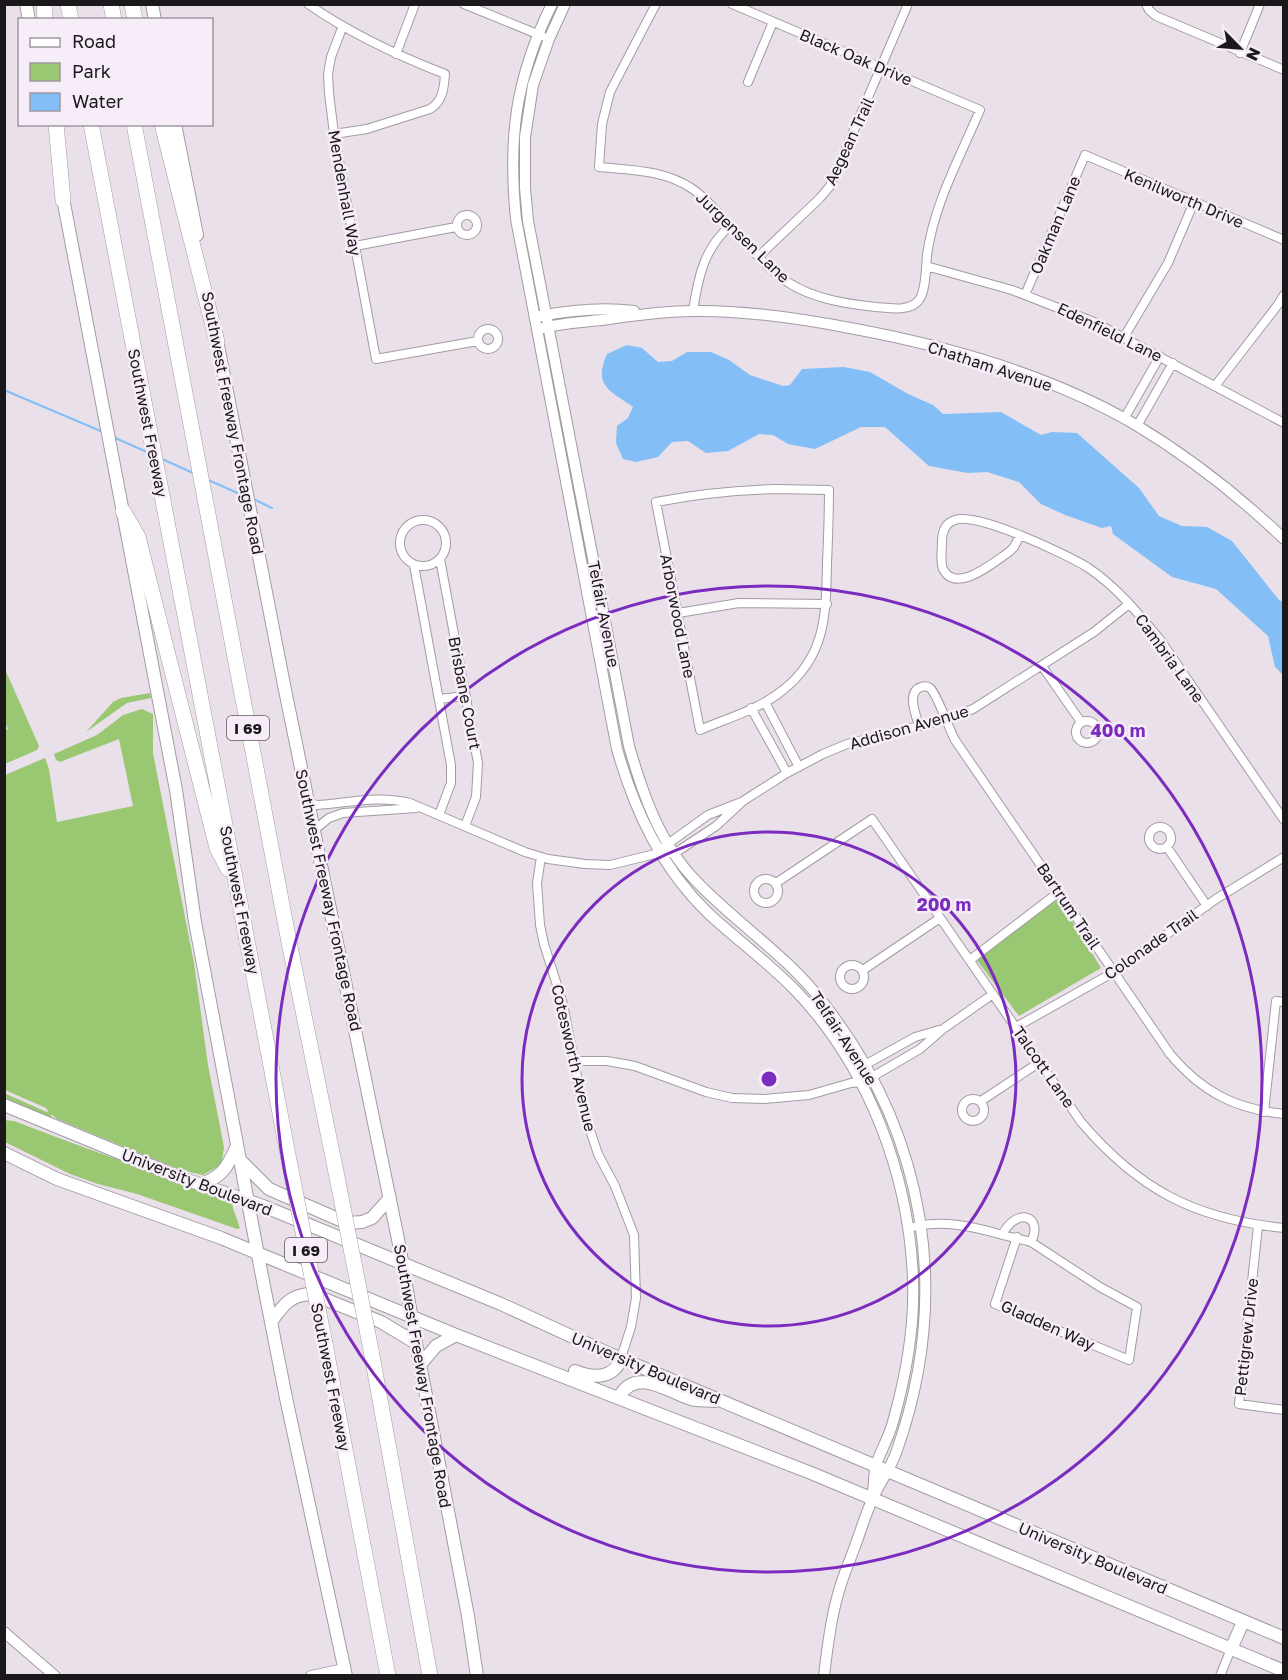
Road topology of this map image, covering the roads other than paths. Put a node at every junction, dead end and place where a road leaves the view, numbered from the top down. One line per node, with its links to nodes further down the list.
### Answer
1 (308, 4): 12 (street)
2 (415, 4): 16 (street)
3 (464, 4): 13 (street)
4 (552, 4): 13 (street, Telfair Avenue)
5 (565, 4): 14 (street, Telfair Avenue)
6 (656, 4): 30 (street, Jurgensen Lane)
7 (732, 4): 11 (street, Black Oak Drive)
8 (908, 4): 17 (street, Aegean Trail)
9 (1146, 4): 15 (street)
10 (1260, 4): 15 (street)
11 (773, 22): 17 (street, Black Oak Drive); 19 (street)
12 (342, 28): 16 (street); 26 (street, Mendenhall Way)
13 (537, 34): 14 (street); 41 (street, Telfair Avenue)
14 (549, 39): 40 (street, Telfair Avenue)
15 (1240, 53): 18 (street)
16 (396, 54): 26 (street)
17 (881, 68): 34 (street, Aegean Trail); 35 (street, Black Oak Drive)
18 (1284, 70)
19 (748, 82)
20 (49, 126): 28 (main road)
21 (56, 126): 28 (highway)
22 (91, 126): 85 (highway, Southwest Freeway / I 69)
23 (134, 126): 144 (highway, I 69, bridge)
24 (163, 126): 46 (highway)
25 (176, 126): 46 (main road, Southwest Freeway Frontage Road)
26 (334, 134): 33 (street, Mendenhall Way)
27 (1085, 155): 29 (street, Kenilworth Drive); 36 (street, Oakman Lane)
28 (63, 200): 53 (main road)
29 (1194, 202): 32 (street, Kenilworth Drive); 44 (street)
30 (730, 226): 34 (street, Jurgensen Lane); 38 (street)
31 (456, 227): 33 (street)
32 (1284, 240)
33 (355, 246): 45 (street, Mendenhall Way)
34 (759, 256): 35 (street, Jurgensen Lane)
35 (926, 266): 36 (street, Edenfield Lane)
36 (1025, 295): 44 (street, Edenfield Lane)
37 (1284, 295): 49 (street)
38 (693, 311): 39 (street, Chatham Avenue); 50 (street, Chatham Avenue)
39 (652, 313): 40 (street, Chatham Avenue); 42 (street, Chatham Avenue)
40 (546, 315): 41 (street, Chatham Avenue); 42 (street, Telfair Avenue)
41 (534, 317): 43 (street, Telfair Avenue)
42 (549, 327): 43 (street, Chatham Avenue); 78 (street, Telfair Avenue)
43 (537, 329): 80 (street, Telfair Avenue)
44 (1124, 337): 47 (street, Edenfield Lane)
45 (478, 341)
46 (217, 342): 72 (main road, Southwest Freeway Frontage Road)
47 (1161, 356): 48 (street, Edenfield Lane); 50 (street)
48 (1173, 363): 49 (street, Edenfield Lane); 52 (street)
49 (1215, 386): 51 (street, Edenfield Lane)
50 (1124, 419): 52 (street, Chatham Avenue)
51 (1284, 423)
52 (1137, 426): 55 (street, Chatham Avenue)
53 (123, 511): 85 (highway); 108 (main road)
54 (1020, 535): 54 (street, Cambria Lane); 59 (street, Cambria Lane)
55 (1284, 539)
56 (440, 559): 57 (street); 57 (street, Brisbane Court); 62 (street, Brisbane Court)
57 (414, 565): 63 (street, Brisbane Court)
58 (827, 604): 60 (street); 60 (street, Arborwood Lane); 64 (street)
59 (1129, 604): 61 (street, Addison Avenue); 75 (street, Cambria Lane)
60 (678, 613): 65 (street, Arborwood Lane)
61 (1042, 666): 66 (street, Addison Avenue); 67 (street)
62 (466, 696): 63 (street); 76 (street, Brisbane Court)
63 (439, 699): 74 (street, Brisbane Court)
64 (765, 702): 65 (street); 69 (street)
65 (751, 708): 70 (street)
66 (944, 720): 68 (street, Addison Avenue); 68 (street, Bartrum Trail); 86 (street, Bartrum Trail)
67 (1081, 722)
68 (919, 726): 69 (street, Addison Avenue)
69 (799, 767): 70 (street, Addison Avenue)
70 (787, 773): 71 (street, Addison Avenue)
71 (743, 801): 78 (street, Addison Avenue); 81 (street, Addison Avenue)
72 (309, 803): 73 (street); 77 (main road, Southwest Freeway Frontage Road)
73 (419, 808): 74 (street); 77 (street)
74 (439, 815): 76 (street)
75 (1284, 820)
76 (465, 826): 82 (street)
77 (314, 830): 112 (main road, Southwest Freeway Frontage Road)
78 (668, 842): 80 (street, Addison Avenue); 81 (street, Telfair Avenue)
79 (1167, 847): 87 (street)
80 (659, 853): 81 (street); 82 (street); 99 (street, Telfair Avenue)
81 (675, 853): 98 (street, Telfair Avenue)
82 (541, 857): 96 (street, Cotesworth Avenue)
83 (1284, 857): 87 (street, Colonade Trail)
84 (776, 883): 88 (street, Talcott Lane)
85 (237, 885): 143 (highway, Southwest Freeway / I 69, bridge)
86 (1059, 892): 89 (street); 91 (street, Bartrum Trail)
87 (1207, 906): 91 (street, Colonade Trail)
88 (940, 918): 89 (street, Talcott Lane); 90 (street)
89 (970, 960): 92 (street, Talcott Lane)
90 (862, 970)
91 (1114, 972): 94 (street, Colonade Trail); 104 (street, Bartrum Trail)
92 (993, 994): 94 (street, Talcott Lane); 95 (street)
93 (1280, 1001): 104 (street)
94 (1016, 1027): 97 (street, Talcott Lane)
95 (943, 1029): 98 (street); 100 (street)
96 (575, 1061): 101 (street); 127 (street, Cotesworth Avenue)
97 (1040, 1062): 102 (street); 115 (street, Talcott Lane)
98 (865, 1065): 99 (street); 100 (street, Telfair Avenue)
99 (854, 1071): 101 (street, Telfair Avenue)
100 (872, 1077): 101 (street); 114 (street, Telfair Avenue)
101 (861, 1082): 116 (street, Telfair Avenue)
102 (981, 1101)
103 (4, 1105): 107 (main road, University Boulevard)
104 (1264, 1112): 105 (street, Bartrum Trail)
105 (1284, 1114)
106 (4, 1116): 107 (main road)
107 (28, 1116): 111 (main road, University Boulevard)
108 (237, 1146): 110 (main road); 111 (main road)
109 (4, 1153): 121 (main road, University Boulevard)
110 (240, 1160): 112 (main road); 113 (main road)
111 (202, 1184): 113 (main road, University Boulevard)
112 (390, 1198): 122 (main road, Southwest Freeway Frontage Road)
113 (248, 1200): 121 (main road); 122 (main road, University Boulevard)
114 (921, 1225): 116 (street); 118 (street); 133 (street, Telfair Avenue)
115 (1258, 1226): 117 (street, Talcott Lane); 132 (street, Pettigrew Drive)
116 (909, 1228): 133 (street, Telfair Avenue)
117 (1284, 1228)
118 (1002, 1235): 119 (street); 120 (street)
119 (1017, 1237): 120 (street); 120 (street, Gladden Way)
120 (1031, 1242)
121 (258, 1253): 123 (main road, University Boulevard); 124 (main road)
122 (402, 1264): 123 (main road, Southwest Freeway Frontage Road); 127 (main road, University Boulevard)
123 (411, 1316): 125 (main road, University Boulevard); 126 (main road, Southwest Freeway Frontage Road)
124 (271, 1322): 126 (main road); 140 (main road)
125 (456, 1335): 128 (main road, University Boulevard); 129 (main road)
126 (416, 1343): 129 (main road, Southwest Freeway Frontage Road)
127 (621, 1358): 128 (main road); 131 (main road, University Boulevard)
128 (519, 1359): 130 (main road, University Boulevard)
129 (420, 1365): 145 (main road, Southwest Freeway Frontage Road)
130 (619, 1397): 131 (main road); 134 (main road, University Boulevard)
131 (725, 1402): 133 (main road, University Boulevard)
132 (1284, 1410)
133 (881, 1469): 134 (street, Telfair Avenue); 135 (main road, University Boulevard)
134 (873, 1499): 138 (main road, University Boulevard); 146 (street, Telfair Avenue)
135 (1243, 1622): 137 (main road, University Boulevard); 138 (main road)
136 (4, 1632): 141 (street)
137 (1284, 1638)
138 (1231, 1649): 139 (main road, University Boulevard); 147 (street)
139 (1284, 1671)
140 (345, 1672): 142 (street)
141 (55, 1676)
142 (311, 1676)
143 (388, 1676)
144 (430, 1676)
145 (477, 1676)
146 (824, 1676)
147 (1220, 1676)

